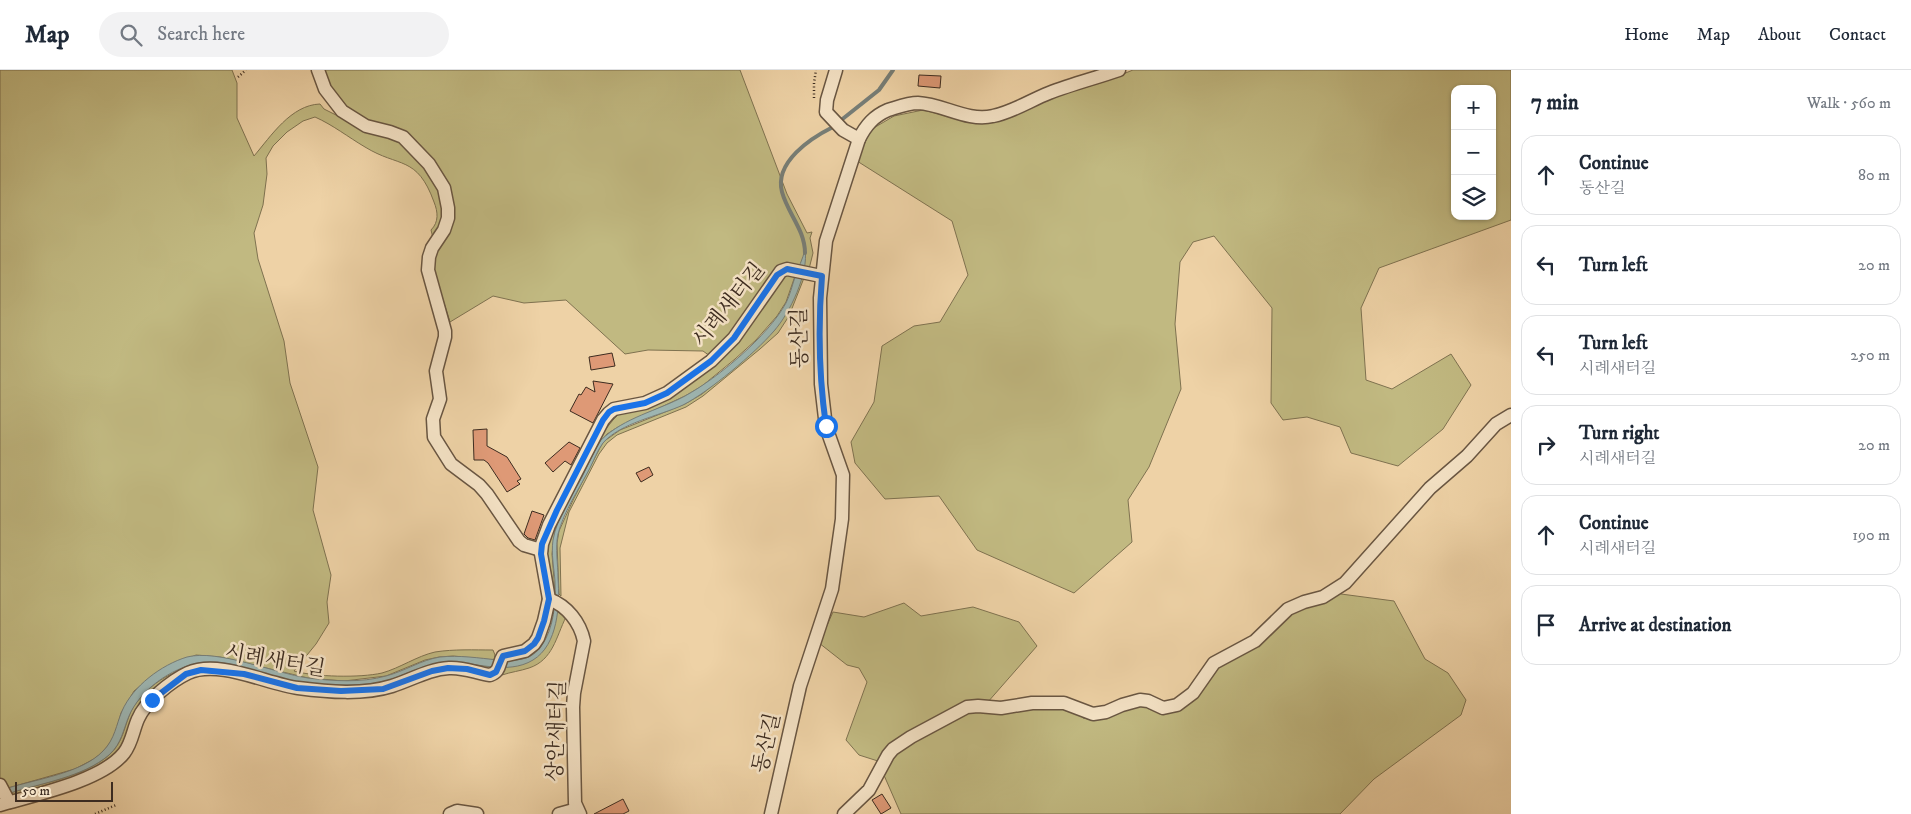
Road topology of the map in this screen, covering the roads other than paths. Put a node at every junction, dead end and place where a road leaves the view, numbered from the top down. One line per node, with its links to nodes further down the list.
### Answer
1 (318, 70): 7 (street)
2 (836, 70): 4 (street)
3 (1119, 70): 4 (street, 동산길)
4 (859, 138): 5 (street, 동산길)
5 (822, 276): 7 (street, 시례새터길); 14 (street, 동산길)
6 (1511, 415): 15 (street)
7 (541, 550): 8 (street, 시례새터길)
8 (554, 601): 9 (street, 시례새터길); 10 (street, 상안새터길)
9 (4, 795)
10 (579, 811): 13 (street, 상안새터길)
11 (450, 814): 12 (street)
12 (476, 814)
13 (559, 814)
14 (771, 814)
15 (844, 814)

